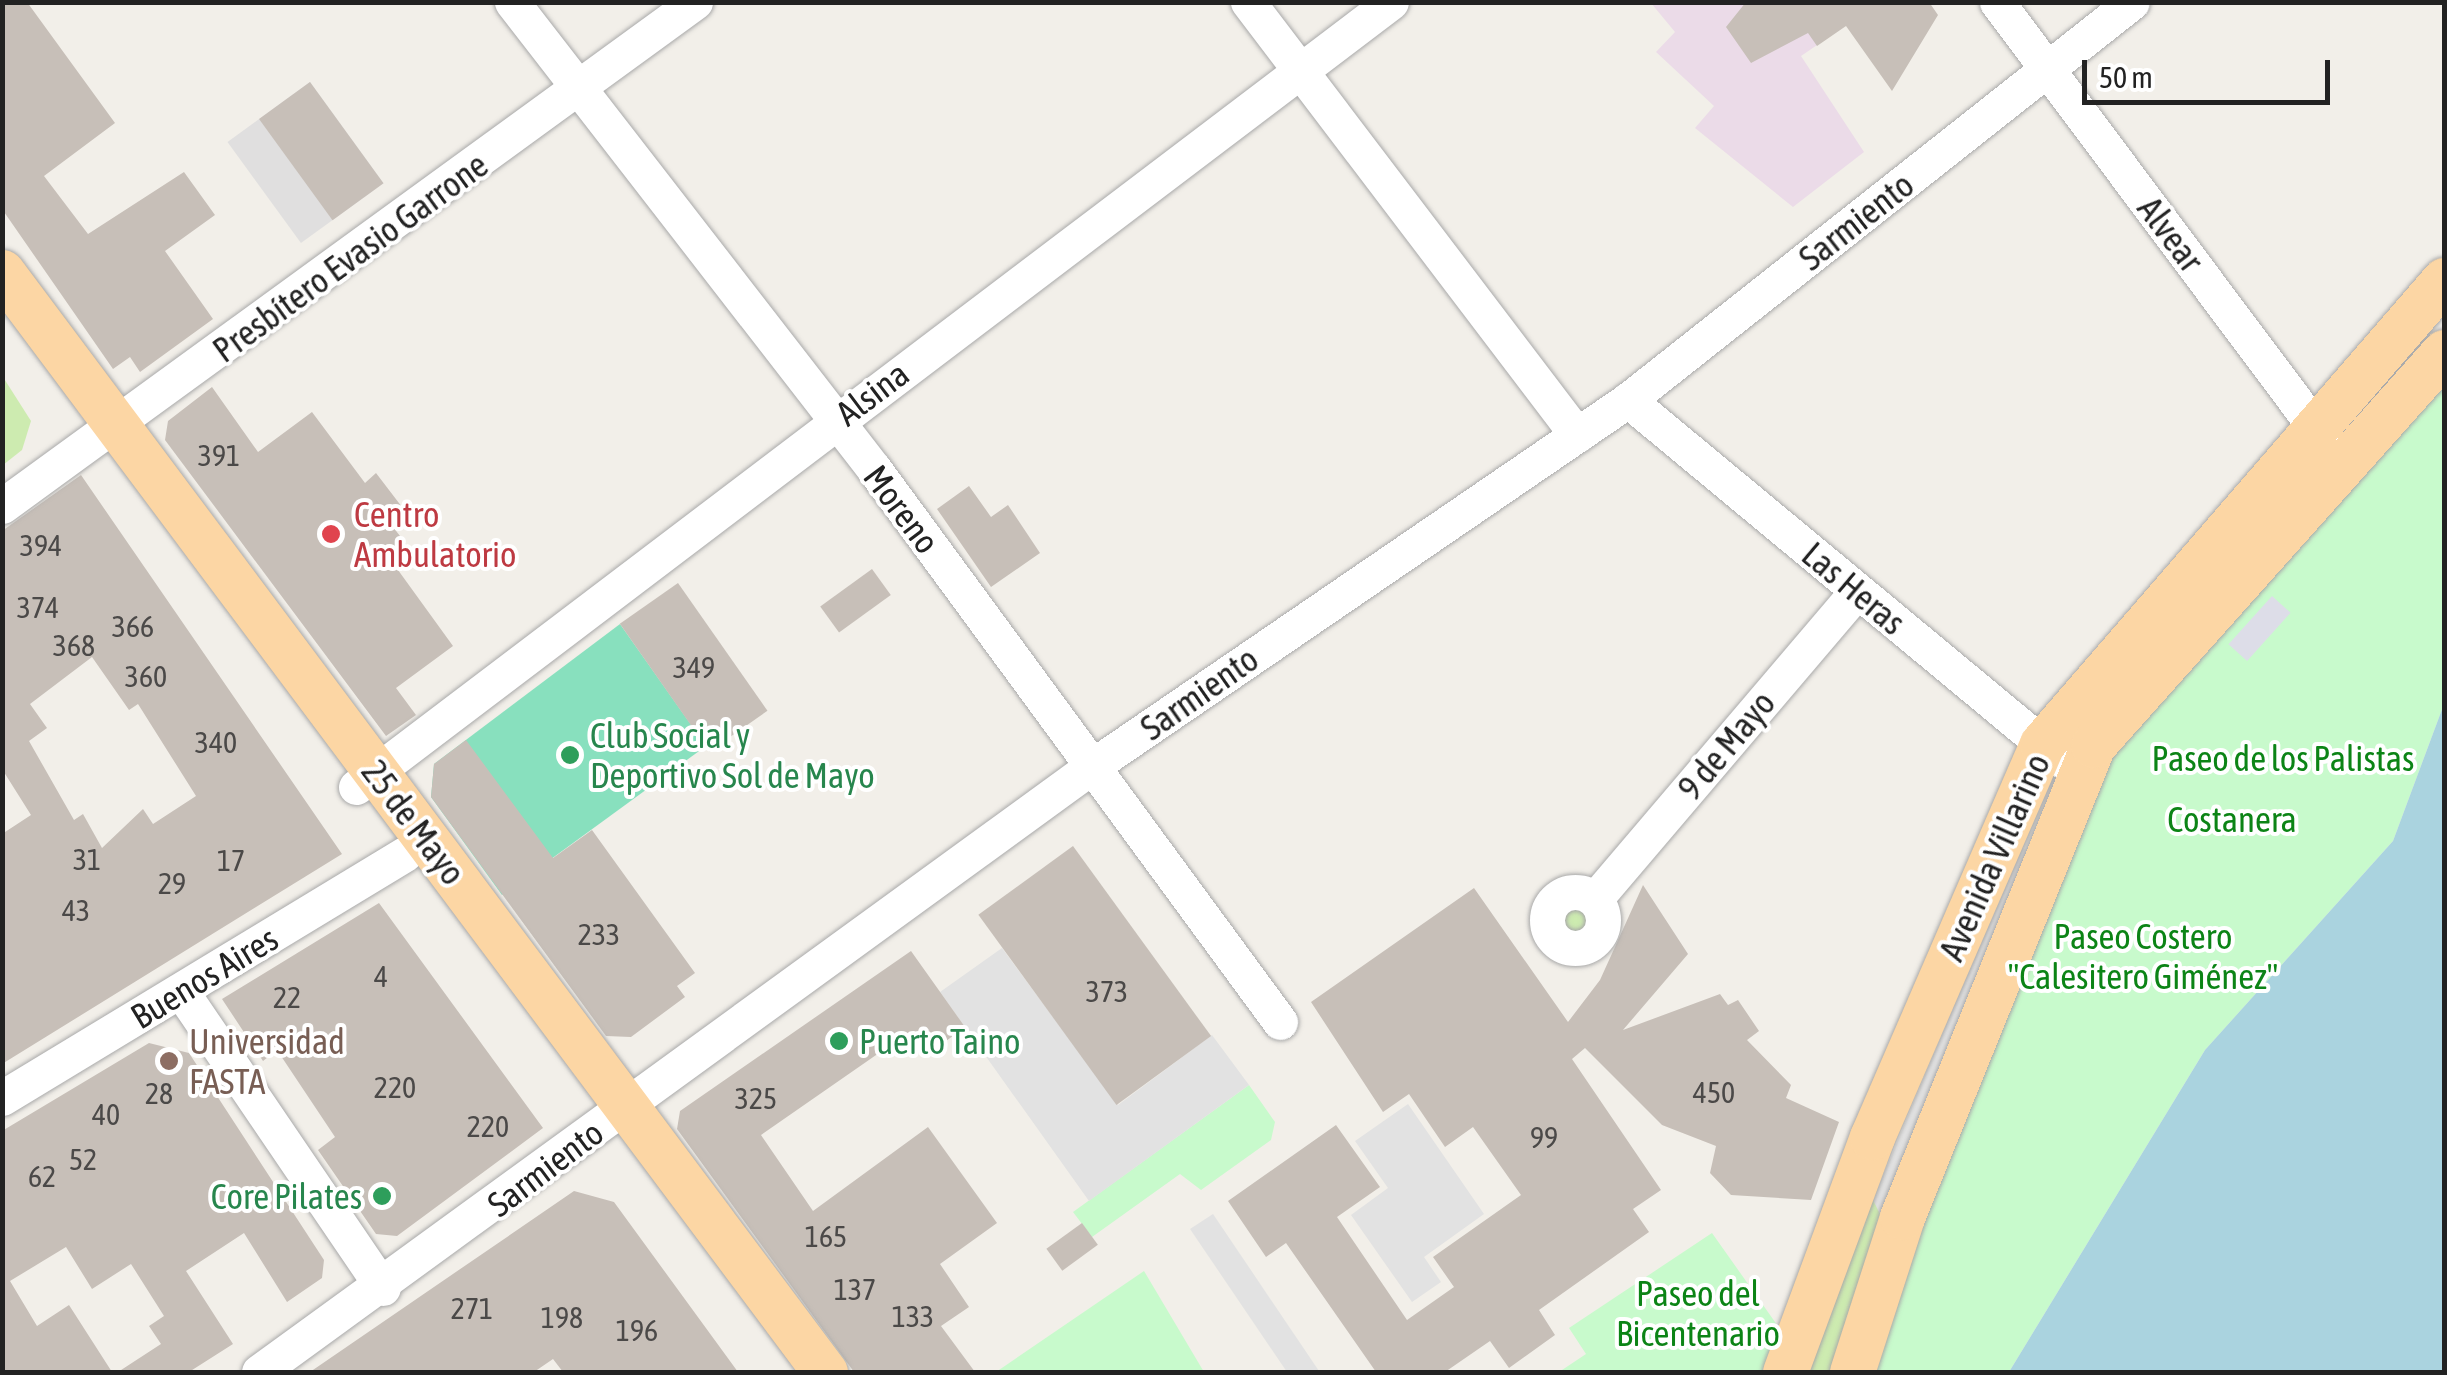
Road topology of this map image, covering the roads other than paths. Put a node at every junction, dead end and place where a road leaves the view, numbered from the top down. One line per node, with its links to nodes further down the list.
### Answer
1 (512, 2): 9 (street, Moreno)
2 (695, 2): 9 (street, Presbítero Evasio Garrone)
3 (1248, 2): 8 (street)
4 (1391, 2): 8 (street, Alsina)
5 (1996, 2): 7 (street, Alvear)
6 (2132, 2): 7 (street, Sarmiento)
7 (2047, 70): 14 (street, Sarmiento); 16 (street, Alvear)
8 (1299, 72): 15 (street, Alsina); 18 (street)
9 (577, 90): 15 (street, Moreno); 17 (street, Presbítero Evasio Garrone)
10 (2, 272): 17 (main road, 25 de Mayo)
11 (2444, 280): 16 (main road, Avenida Villarino)
12 (2, 318): 17 (main road, 25 de Mayo)
13 (2444, 352): 19 (main road, Avenida Villarino)
14 (1628, 400): 18 (street, Sarmiento); 21 (street, Las Heras)
15 (834, 422): 23 (street, Moreno); 25 (street, Alsina)
16 (2318, 428): 19 (street, Alvear); 22 (main road, Avenida Villarino)
17 (106, 432): 20 (street, Presbítero Evasio Garrone); 25 (main road, 25 de Mayo)
18 (1576, 435): 23 (street, Sarmiento)
19 (2344, 468): 24 (main road, Avenida Villarino)
20 (2, 506)
21 (1857, 590): 22 (street, Las Heras); 27 (street, 9 de Mayo)
22 (2042, 744): 24 (street, Las Heras); 36 (main road, Avenida Villarino)
23 (1091, 768): 29 (street, Moreno); 31 (street, Sarmiento)
24 (2080, 774): 37 (main road, Avenida Villarino)
25 (366, 779): 26 (main road, 25 de Mayo); 31 (main road, 25 de Mayo)
26 (405, 854): 28 (street, Buenos Aires); 31 (main road, 25 de Mayo)
27 (1594, 900)
28 (181, 991): 30 (street, Buenos Aires); 32 (street)
29 (1280, 1022)
30 (2, 1098)
31 (615, 1113): 32 (street, Sarmiento); 34 (main road, 25 de Mayo); 35 (main road, 25 de Mayo)
32 (383, 1288): 33 (street, Sarmiento)
33 (259, 1372)
34 (789, 1372)
35 (825, 1372)
36 (1785, 1372)
37 (1852, 1372)

